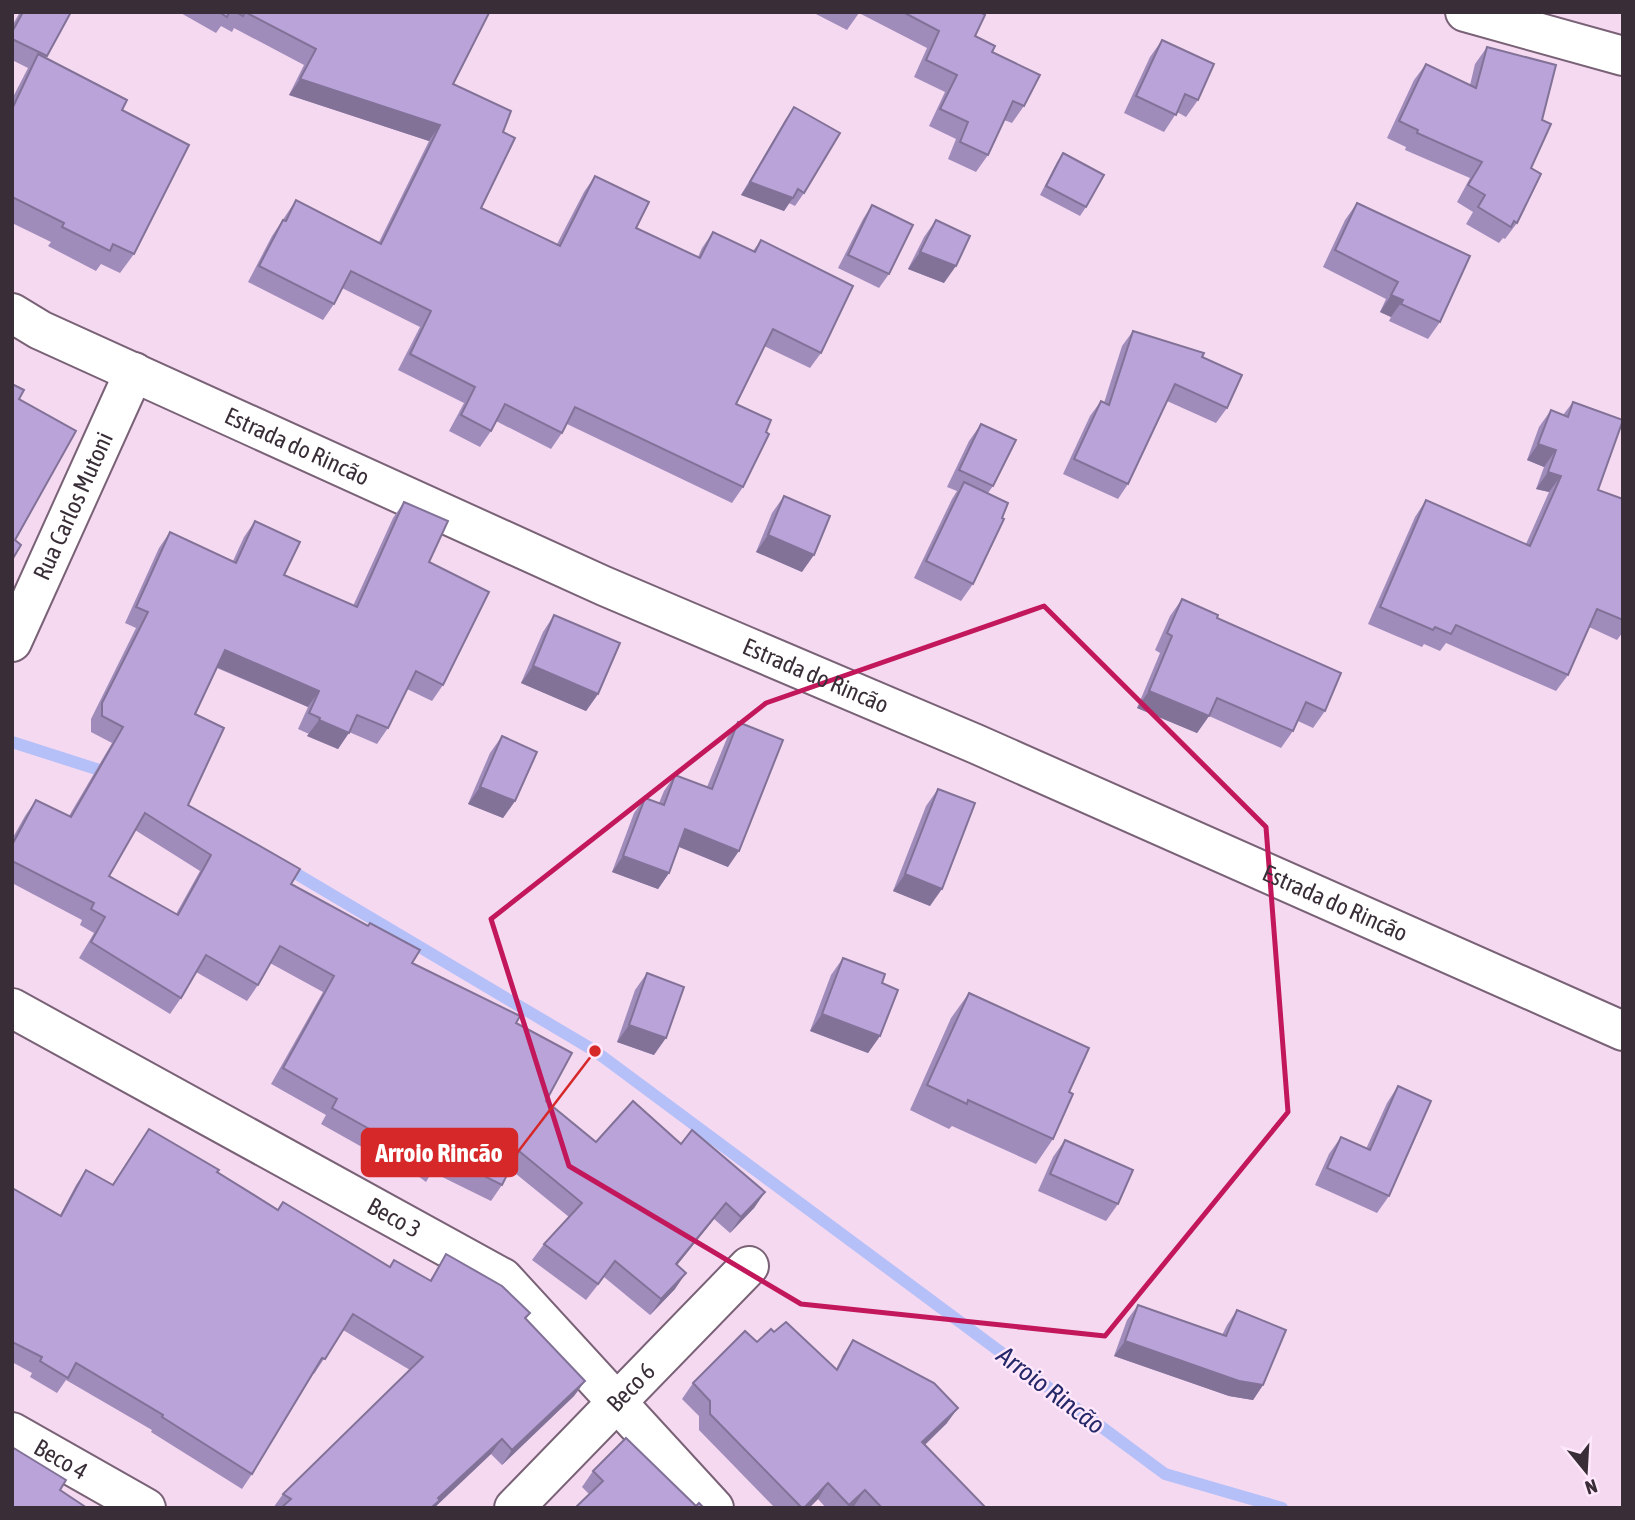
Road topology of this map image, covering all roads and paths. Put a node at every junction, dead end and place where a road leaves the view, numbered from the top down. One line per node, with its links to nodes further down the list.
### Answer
1 (1465, 12): 2 (street)
2 (1623, 56)
3 (12, 313): 4 (street, Estrada do Rincão)
4 (134, 372): 5 (street, Rua Carlos Mutoni); 7 (street, Estrada do Rincão)
5 (12, 642)
6 (12, 1008): 9 (street, Beco 3)
7 (1623, 1031)
8 (749, 1266): 9 (street, Beco 6)
9 (618, 1401): 12 (street, Beco 6); 13 (street, Beco 3)
10 (12, 1432): 11 (street, Beco 4)
11 (146, 1508)
12 (514, 1508)
13 (714, 1508)

